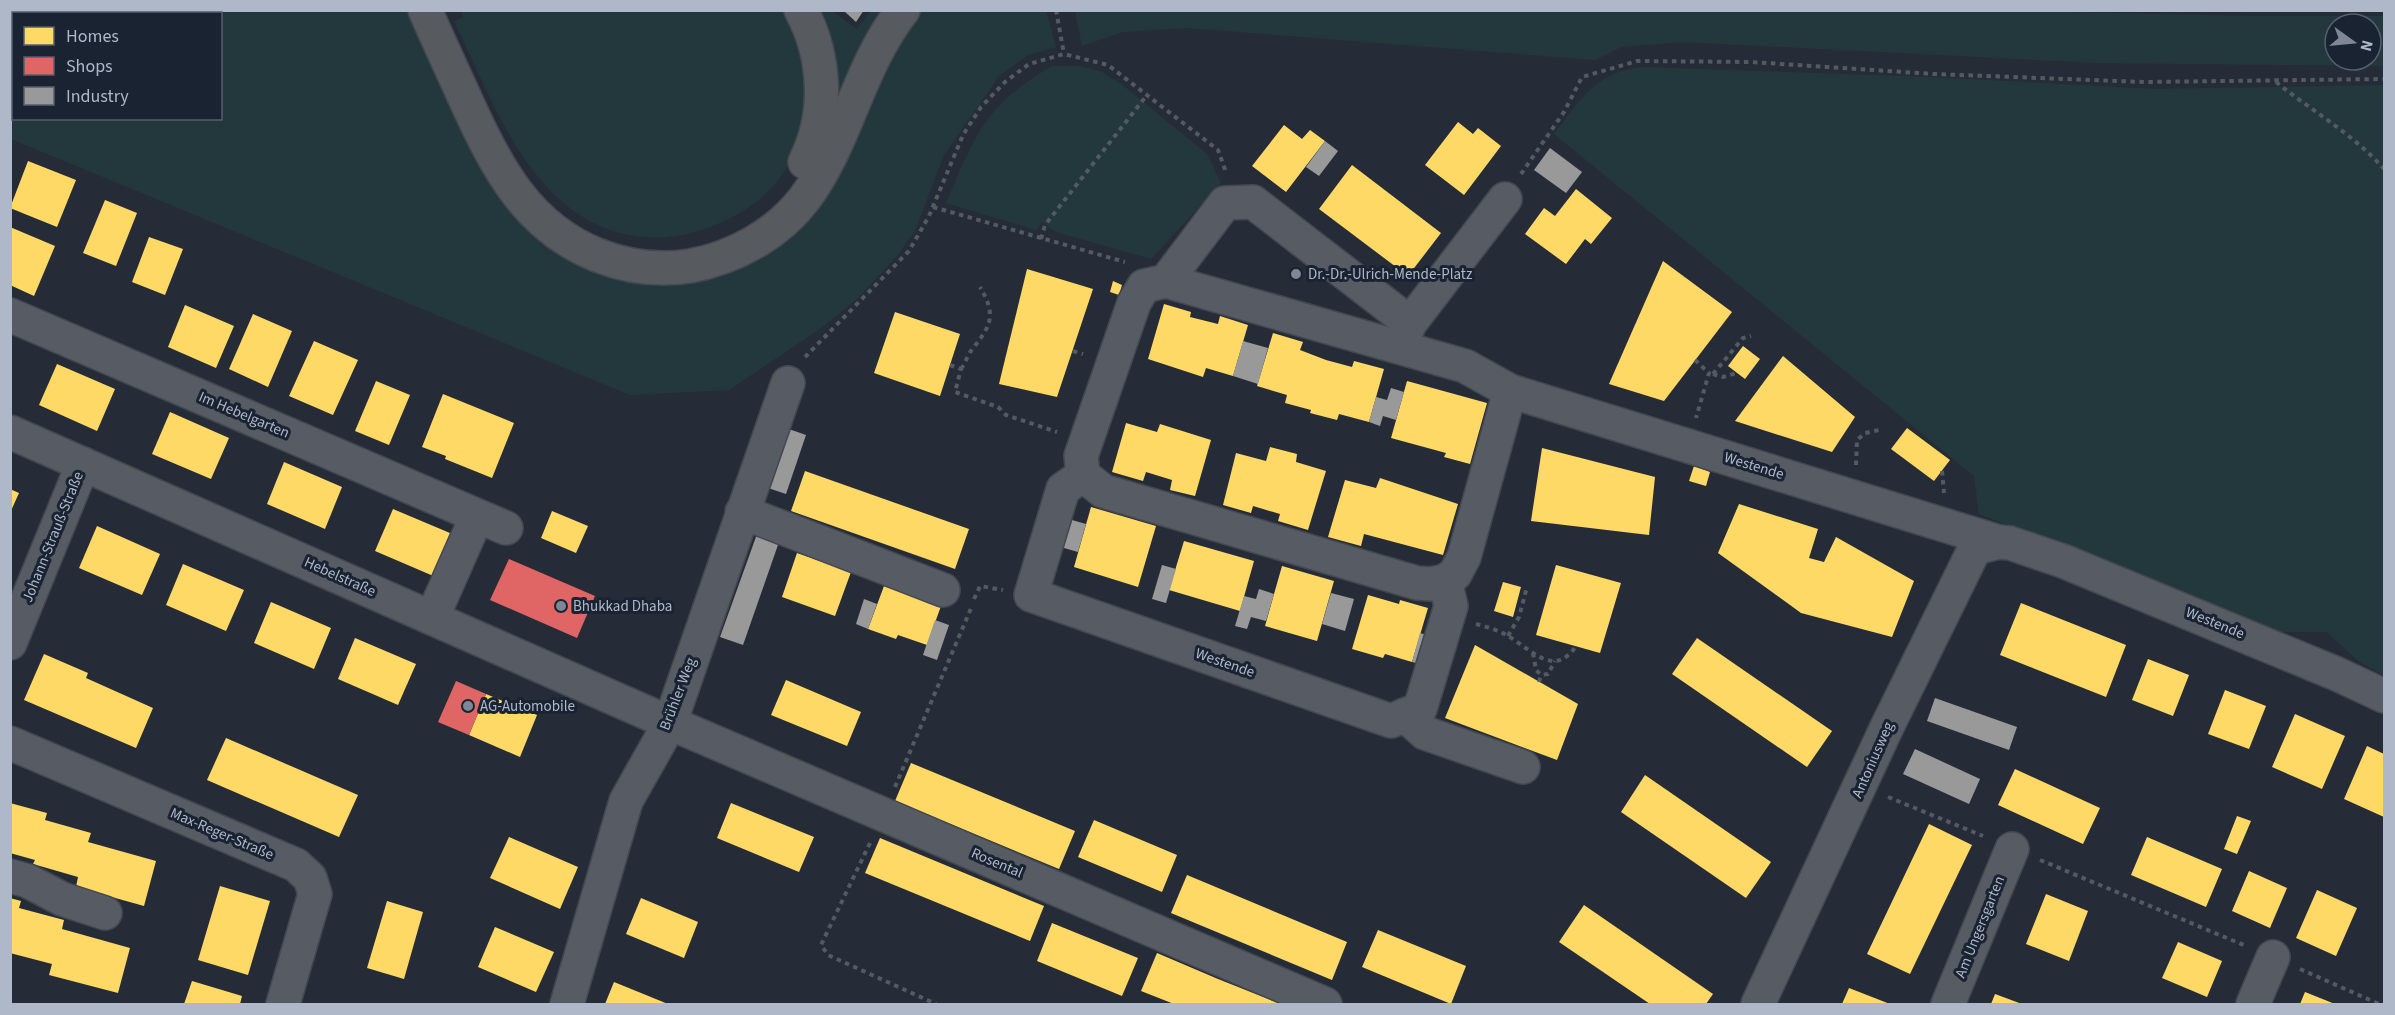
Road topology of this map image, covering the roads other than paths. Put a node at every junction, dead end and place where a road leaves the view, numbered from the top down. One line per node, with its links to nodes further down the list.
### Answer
1 (425, 10): 4 (highway)
2 (442, 10): 3 (highway)
3 (801, 10)
4 (903, 10)
5 (1504, 199): 8 (street)
6 (1155, 284): 8 (street, Westende); 8 (street, Westende); 13 (street)
7 (10, 315): 18 (street, Im Hebelgarten)
8 (1404, 336): 10 (street, Westende)
9 (788, 383): 14 (street, Brühler Weg)
10 (1510, 391): 15 (street, Westende); 16 (street)
11 (10, 432): 12 (street, Hebelstraße)
12 (83, 464): 18 (street, Hebelstraße); 19 (street, Johann-Strauß-Straße)
13 (1083, 475): 16 (street); 21 (street, Westende)
14 (742, 512): 17 (street); 22 (street, Brühler Weg)
15 (2005, 543): 20 (street, Westende); 32 (street, Antoniusweg)
16 (1445, 581): 21 (street)
17 (944, 590)
18 (432, 618): 22 (street, Hebelstraße)
19 (10, 643)
20 (2385, 696)
21 (1405, 715): 24 (street)
22 (669, 723): 30 (street, Brühler Weg); 31 (street, Rosental)
23 (10, 744): 29 (street, Max-Reger-Straße)
24 (1523, 768)
25 (2012, 849): 33 (street, Am Ungersgarten)
26 (10, 876): 27 (street)
27 (105, 913)
28 (2273, 957): 34 (street)
29 (283, 1005)
30 (567, 1005)
31 (1325, 1005)
32 (1758, 1005)
33 (1948, 1005)
34 (2253, 1005)

